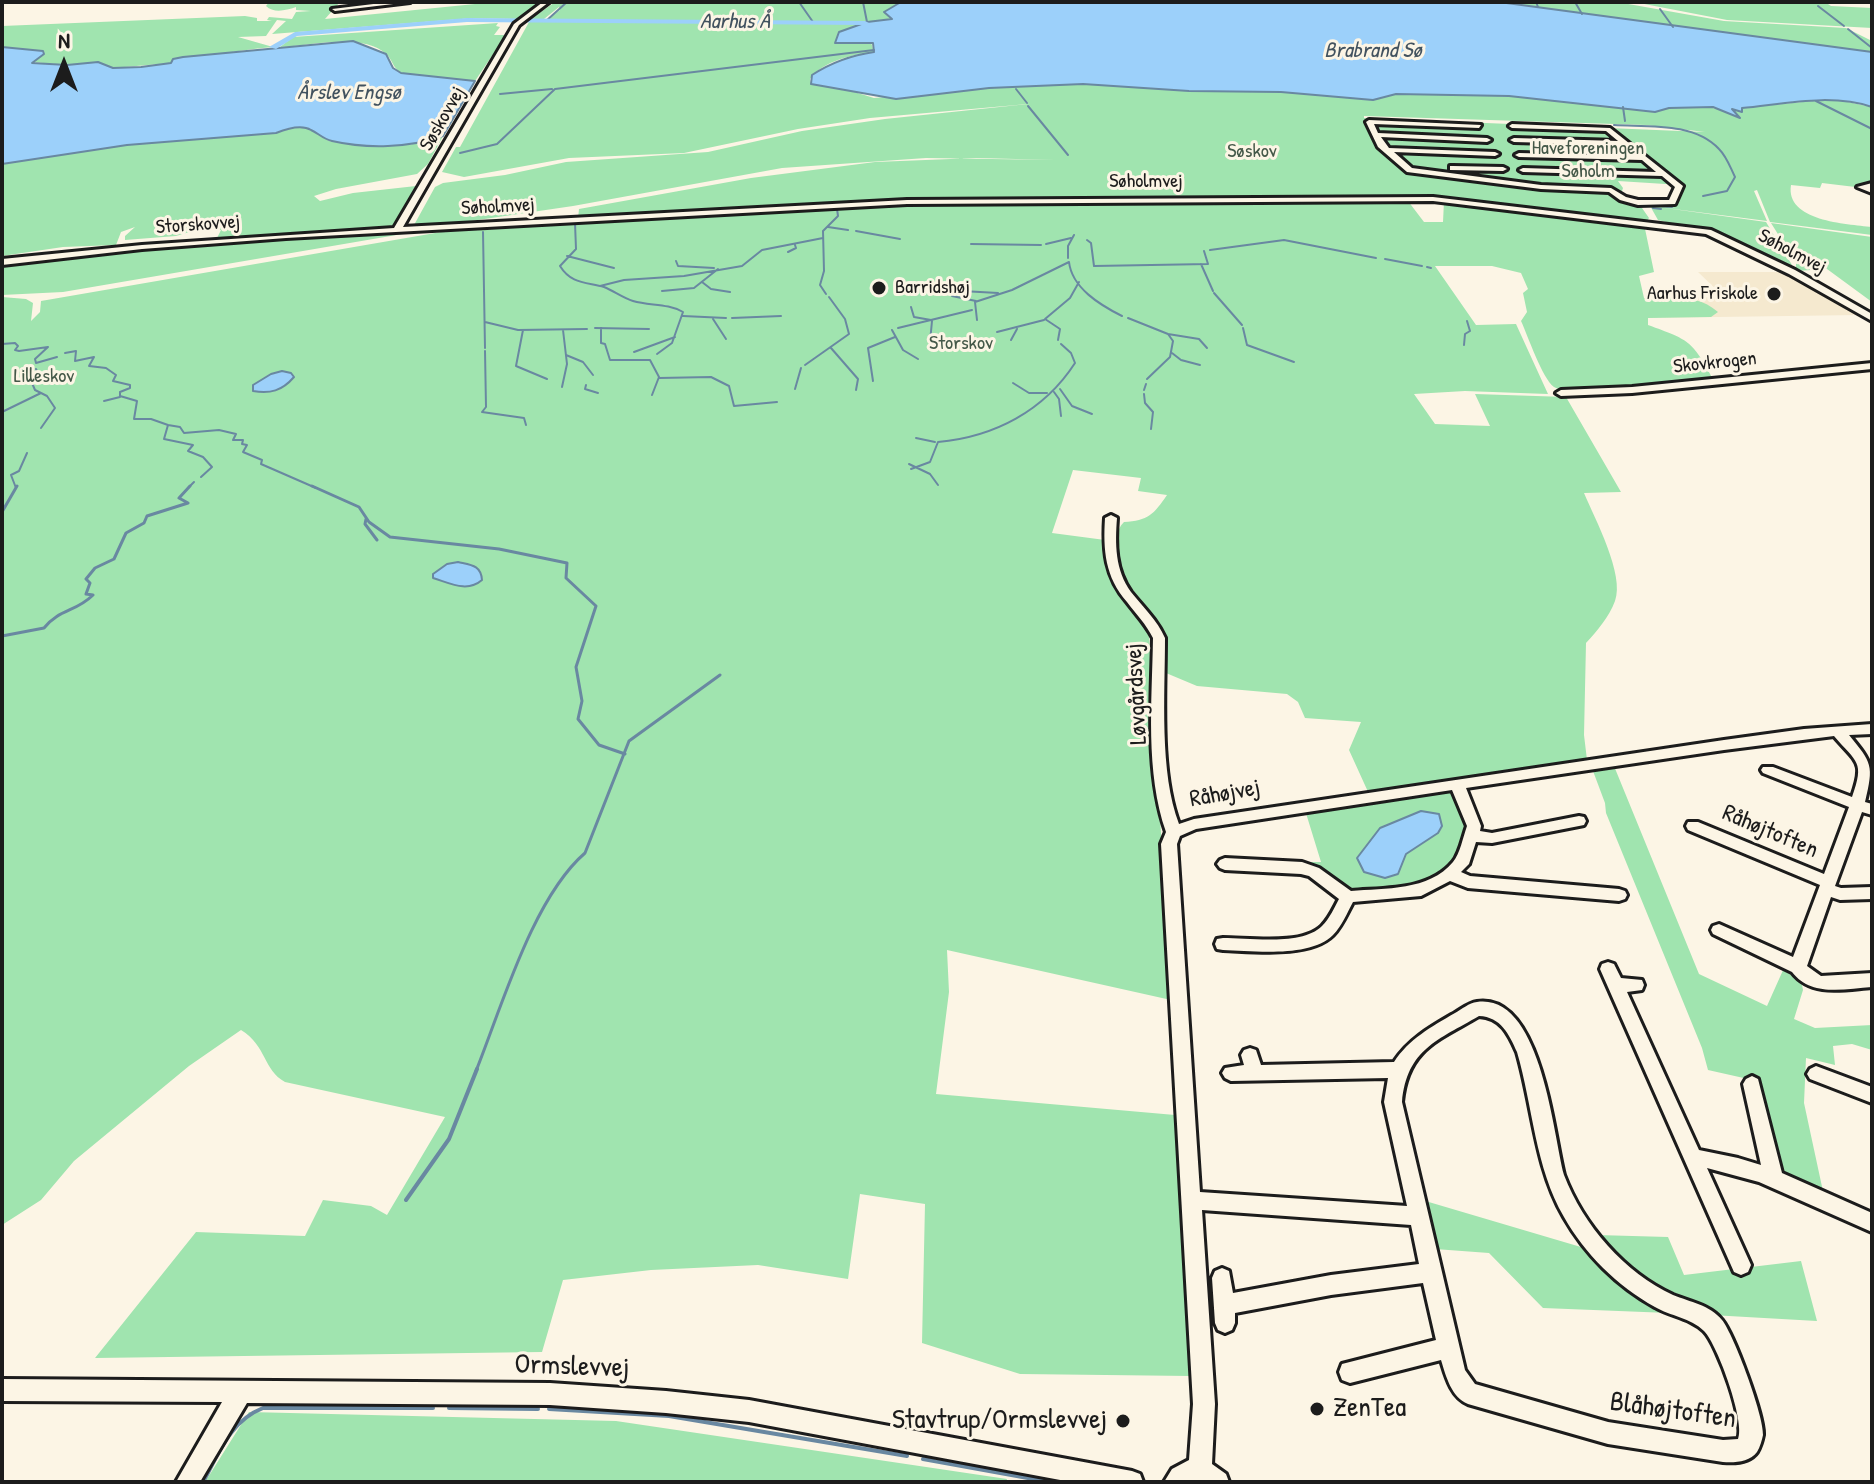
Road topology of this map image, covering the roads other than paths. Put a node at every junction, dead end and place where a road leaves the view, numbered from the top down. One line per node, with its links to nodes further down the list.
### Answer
1 (342, 2): 2 (street)
2 (407, 2)
3 (546, 2): 18 (street, Søskovvej)
4 (1479, 126): 6 (street)
5 (1512, 126): 9 (street)
6 (1374, 135): 7 (street); 10 (street)
7 (1487, 140)
8 (1514, 140): 9 (street)
9 (1626, 143): 13 (street)
10 (1386, 150): 11 (street); 14 (street)
11 (1495, 154)
12 (1519, 155): 13 (street)
13 (1645, 158): 17 (street)
14 (1404, 166): 15 (street); 17 (street)
15 (1503, 169)
16 (1523, 170): 17 (street)
17 (1666, 174)
18 (397, 230): 19 (street, Storskovvej); 20 (street, Søholmvej)
19 (2, 262)
20 (1872, 318)
21 (1872, 366): 22 (street, Skovkrogen)
22 (1561, 393)
23 (1111, 518): 31 (street, Løvgårdsvej)
24 (1872, 729): 25 (street, Råhøjvej)
25 (1838, 732): 27 (street, Råhøjvej); 28 (street, Råhøjtoften)
26 (1768, 770): 28 (street)
27 (1457, 785): 31 (street, Råhøjvej); 32 (street)
28 (1864, 807): 35 (street, Råhøjtoften)
29 (1566, 819): 32 (street)
30 (1693, 826): 35 (street, Råhøjtoften)
31 (1174, 832): 51 (street, Råhøjvej)
32 (1473, 836): 34 (street)
33 (1225, 864): 38 (street)
34 (1450, 874): 37 (street); 38 (street)
35 (1827, 885): 36 (street, Råhøjtoften); 41 (street, Råhøjtoften)
36 (1872, 893)
37 (1619, 895)
38 (1348, 897): 40 (street)
39 (1719, 930): 41 (street)
40 (1223, 944)
41 (1798, 967): 42 (street)
42 (1872, 980)
43 (1636, 985): 49 (street)
44 (1398, 1070): 45 (street); 52 (street, Blåhøjtoften); 57 (street, Blåhøjtoften)
45 (1231, 1073)
46 (1816, 1074): 48 (street)
47 (1752, 1084): 50 (street)
48 (1872, 1095)
49 (1693, 1158): 50 (street); 54 (street)
50 (1774, 1181): 53 (street)
51 (1192, 1200): 52 (street); 61 (street, Råhøjvej)
52 (1417, 1216): 55 (street, Blåhøjtoften)
53 (1872, 1223)
54 (1741, 1265)
55 (1431, 1272): 56 (street); 57 (street, Blåhøjtoften)
56 (1222, 1278)
57 (1448, 1348): 58 (street)
58 (1350, 1372)
59 (2, 1390): 60 (street, Ormslevvej)
60 (241, 1392): 62 (street); 63 (street, Ormslevvej)
61 (1209, 1476): 64 (street)
62 (187, 1482)
63 (1132, 1482)
64 (1175, 1482)

